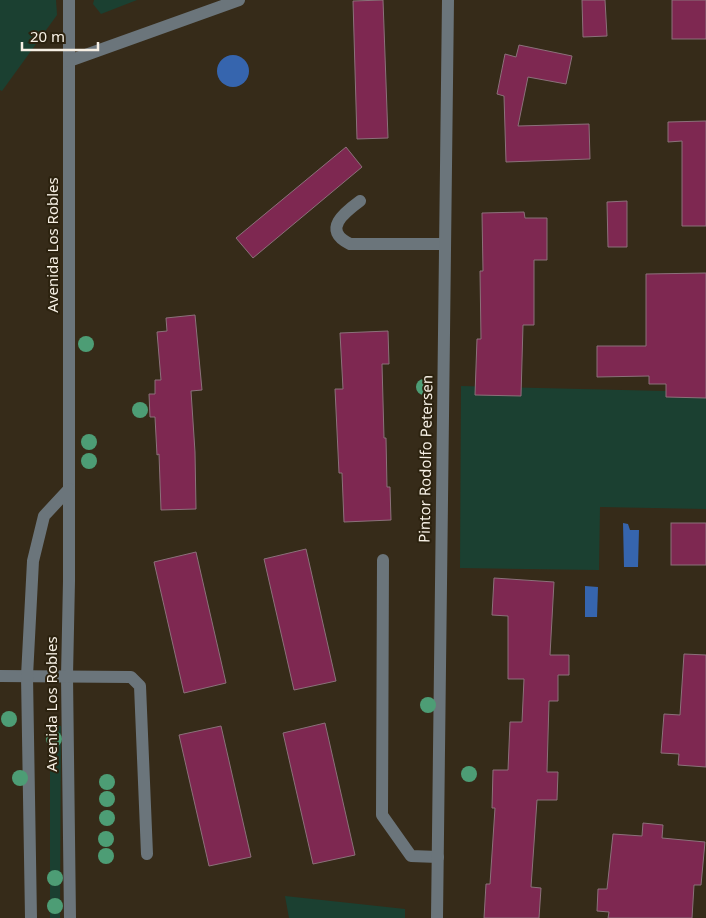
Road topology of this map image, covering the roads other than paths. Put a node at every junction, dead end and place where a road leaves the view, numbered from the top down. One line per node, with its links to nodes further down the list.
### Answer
1 (69, 0): 4 (street, Avenida Los Robles)
2 (239, 0): 4 (street)
3 (448, 0): 6 (street, Pintor Rodolfo Petersen)
4 (69, 62): 7 (street, Avenida Los Robles)
5 (360, 201): 6 (street)
6 (445, 244): 13 (street, Pintor Rodolfo Petersen)
7 (69, 489): 10 (street, Avenida Los Robles); 11 (street, Avenida Los Robles)
8 (383, 560): 13 (street)
9 (0, 676): 10 (street)
10 (28, 676): 11 (street); 14 (street, Avenida Los Robles)
11 (67, 676): 12 (street); 15 (street, Avenida Los Robles)
12 (147, 854)
13 (438, 857): 16 (street, Pintor Rodolfo Petersen)
14 (31, 918)
15 (70, 918)
16 (437, 918)

